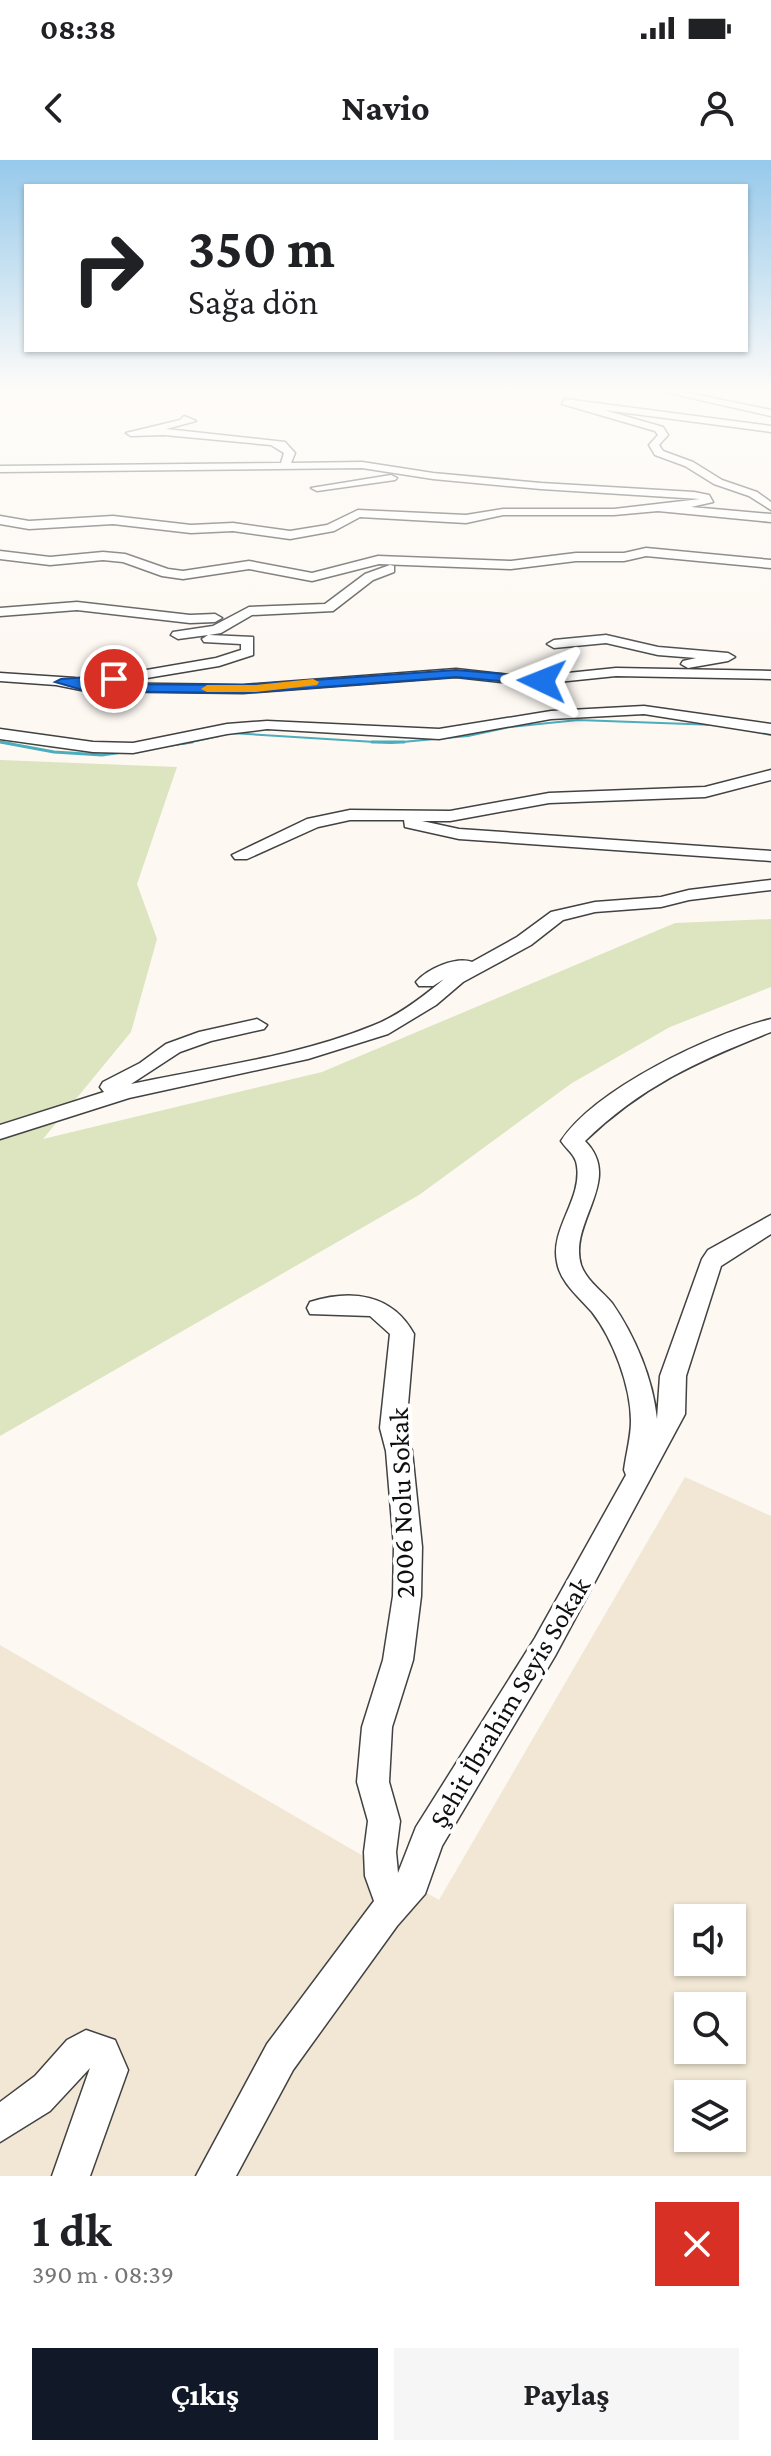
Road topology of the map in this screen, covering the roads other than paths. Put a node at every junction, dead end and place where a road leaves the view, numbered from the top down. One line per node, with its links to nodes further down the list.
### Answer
1 (346, 484): 4 (street)
2 (521, 484): 6 (street)
3 (724, 484): 5 (street)
4 (317, 488)
5 (771, 507)
6 (658, 508): 7 (street); 8 (street)
7 (771, 518)
8 (0, 520)
9 (0, 555): 10 (street)
10 (50, 561): 11 (street); 13 (street)
11 (0, 564)
12 (771, 564): 13 (street)
13 (479, 565): 16 (street)
14 (65, 606): 15 (street); 16 (street); 17 (street)
15 (0, 612)
16 (273, 612): 18 (street)
17 (133, 624)
18 (205, 632): 19 (street); 24 (street)
19 (178, 635)
20 (554, 644): 21 (street)
21 (636, 672): 22 (street); 24 (street)
22 (771, 675)
23 (0, 677): 24 (street)
24 (61, 682)
25 (771, 729): 26 (street)
26 (0, 734)
27 (771, 775): 28 (street)
28 (391, 817): 29 (street); 30 (street)
29 (241, 855)
30 (771, 856)
31 (771, 885): 33 (street)
32 (771, 900): 33 (street)
33 (661, 902): 34 (street)
34 (478, 965): 35 (street); 38 (street)
35 (426, 982)
36 (257, 1025): 38 (street)
37 (771, 1025): 42 (street)
38 (78, 1105): 39 (street)
39 (0, 1132)
40 (771, 1223): 42 (street, Şehit İbrahim Seyis Sokak)
41 (319, 1308): 43 (street, 2006 Nolu Sokak)
42 (636, 1483): 43 (street, Şehit İbrahim Seyis Sokak)
43 (394, 1903): 46 (street, Şehit İbrahim Seyis Sokak)
44 (0, 2123): 45 (street)
45 (71, 2176)
46 (215, 2176)

